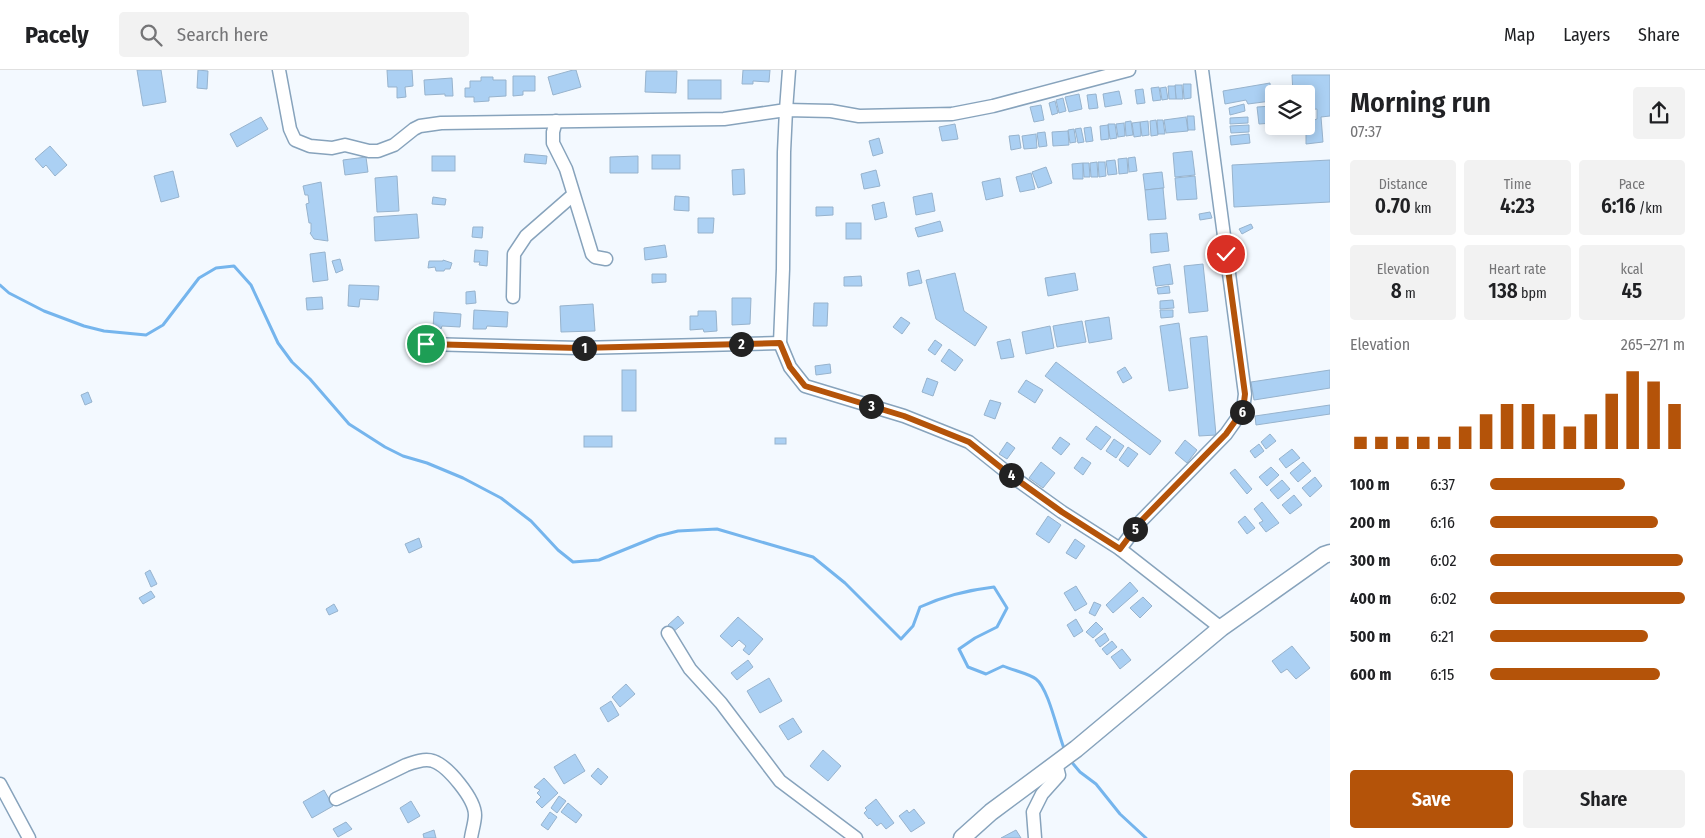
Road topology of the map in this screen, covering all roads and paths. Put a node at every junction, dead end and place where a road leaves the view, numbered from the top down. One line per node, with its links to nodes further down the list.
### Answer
1 (279, 70): 6 (street)
2 (789, 70): 5 (street)
3 (1129, 70): 5 (street)
4 (1202, 70): 12 (street)
5 (786, 110): 6 (street); 10 (street)
6 (556, 121): 7 (street)
7 (573, 195): 8 (street); 9 (street)
8 (606, 259)
9 (513, 297)
10 (780, 343): 11 (street); 12 (street)
11 (426, 344)
12 (1120, 549): 14 (street)
13 (1330, 553): 14 (street)
14 (1221, 628): 16 (street)
15 (668, 633): 21 (street)
16 (1065, 756): 22 (street); 23 (street)
17 (0, 784): 19 (street)
18 (336, 799): 20 (street)
19 (29, 838)
20 (471, 838)
21 (856, 838)
22 (962, 838)
23 (1035, 838)

